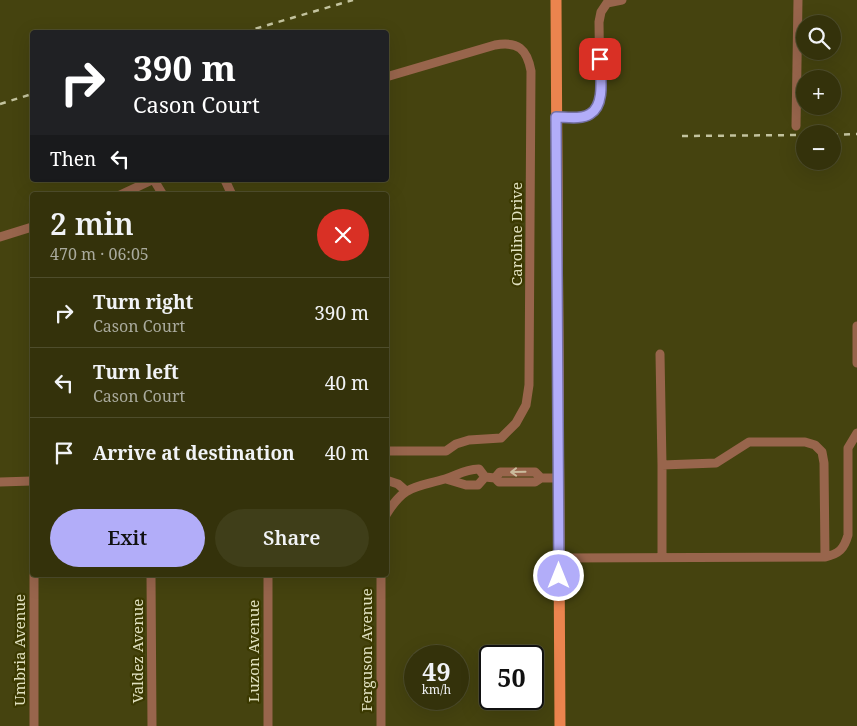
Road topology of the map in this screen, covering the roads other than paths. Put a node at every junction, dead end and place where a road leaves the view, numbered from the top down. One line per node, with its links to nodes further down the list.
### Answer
1 (556, 0): 5 (main road)
2 (622, 0): 5 (street)
3 (798, 0): 6 (street)
4 (389, 76): 15 (street, Caroline Drive)
5 (556, 117): 18 (main road)
6 (796, 125)
7 (149, 182): 8 (street)
8 (127, 192)
9 (30, 228): 10 (street)
10 (0, 237)
11 (857, 326): 13 (street)
12 (660, 354): 16 (street)
13 (857, 363)
14 (857, 433): 26 (street)
15 (389, 451)
16 (662, 465): 25 (street); 26 (street)
17 (490, 477): 18 (street); 19 (street); 19 (street)
18 (558, 478): 27 (main road)
19 (446, 479): 23 (street)
20 (30, 481): 22 (street)
21 (389, 481): 23 (street)
22 (0, 482)
23 (406, 491): 24 (street)
24 (389, 510)
25 (662, 557): 26 (street); 27 (street)
26 (825, 557)
27 (559, 558): 36 (main road)
28 (34, 577): 32 (street, Umbria Avenue)
29 (151, 577): 33 (street, Valdez Avenue)
30 (268, 577): 34 (street, Luzon Avenue)
31 (381, 577): 35 (street, Ferguson Avenue)
32 (34, 726)
33 (152, 726)
34 (268, 726)
35 (381, 726)
36 (560, 726)

